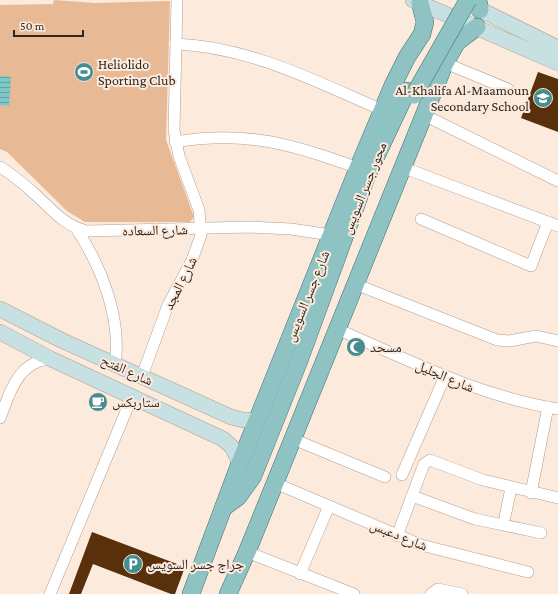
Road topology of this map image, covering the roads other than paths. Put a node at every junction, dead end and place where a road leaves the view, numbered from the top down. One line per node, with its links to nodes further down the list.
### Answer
1 (177, 0): 7 (street, شارع المجد)
2 (457, 0): 13 (main road, محور جسر السويس)
3 (461, 0): 5 (main road)
4 (416, 2): 6 (main road); 8 (main road, شارع جسر السويس)
5 (476, 3): 9 (main road); 13 (main road, محور جسر السويس, bridge)
6 (477, 27): 10 (main road); 11 (main road)
7 (176, 44): 14 (street); 16 (street, شارع المجد)
8 (415, 45): 10 (main road); 14 (main road, شارع جسر السويس)
9 (558, 48)
10 (445, 63): 12 (street); 15 (main road)
11 (558, 63)
12 (508, 89)
13 (410, 93): 52 (main road, محور جسر السويس); 53 (main road, محور جسر السويس)
14 (382, 110): 19 (main road, شارع جسر السويس)
15 (424, 115): 18 (main road); 20 (street)
16 (175, 142): 19 (street); 24 (street, شارع المجد)
17 (0, 167): 23 (street, شارع السعاده)
18 (402, 167): 22 (street); 26 (main road)
19 (358, 168): 25 (main road, شارع جسر السويس)
20 (558, 181)
21 (421, 219): 22 (street)
22 (553, 224)
23 (76, 228): 24 (street, شارع السعاده); 33 (street)
24 (201, 230): 25 (street, شارع السعاده); 34 (street, شارع المجد)
25 (331, 235): 40 (main road, شارع جسر السويس)
26 (355, 284): 28 (main road); 31 (street)
27 (0, 309): 30 (main road, شارع الفتح)
28 (337, 329): 35 (street, شارع الجليل); 42 (main road)
29 (0, 332): 32 (main road, شارع الفتح)
30 (61, 340): 32 (main road); 33 (main road, شارع الفتح)
31 (558, 341)
32 (51, 359): 36 (main road, شارع الفتح); 39 (street)
33 (115, 365): 34 (main road, شارع الفتح)
34 (142, 376): 38 (main road, شارع الفتح)
35 (445, 376): 37 (street, شارع الجليل); 44 (street)
36 (132, 397): 41 (main road, شارع الفتح); 60 (street)
37 (553, 408): 48 (street)
38 (231, 417): 40 (main road, شارع الفتح); 41 (main road)
39 (0, 418)
40 (257, 420): 43 (main road, شارع جسر السويس)
41 (220, 437): 43 (main road, شارع الفتح)
42 (293, 439): 45 (street); 46 (main road)
43 (240, 463): 52 (main road, شارع جسر السويس)
44 (402, 475)
45 (385, 477)
46 (275, 483): 51 (street, شارع دعبس); 53 (main road)
47 (511, 488): 48 (street); 49 (street); 54 (street)
48 (531, 493): 50 (street)
49 (412, 496): 55 (street); 56 (street)
50 (558, 498)
51 (329, 506): 56 (street, شارع دعبس); 59 (street)
52 (223, 509): 61 (main road, شارع جسر السويس)
53 (264, 510): 57 (main road)
54 (505, 517)
55 (541, 533)
56 (397, 536): 58 (street, شارع دعبس)
57 (247, 552): 59 (street); 62 (main road)
58 (528, 572)
59 (300, 574): 63 (street)
60 (50, 594)
61 (191, 594)
62 (228, 594)
63 (354, 594)
64 (431, 594): 65 (street)
65 (462, 594)

